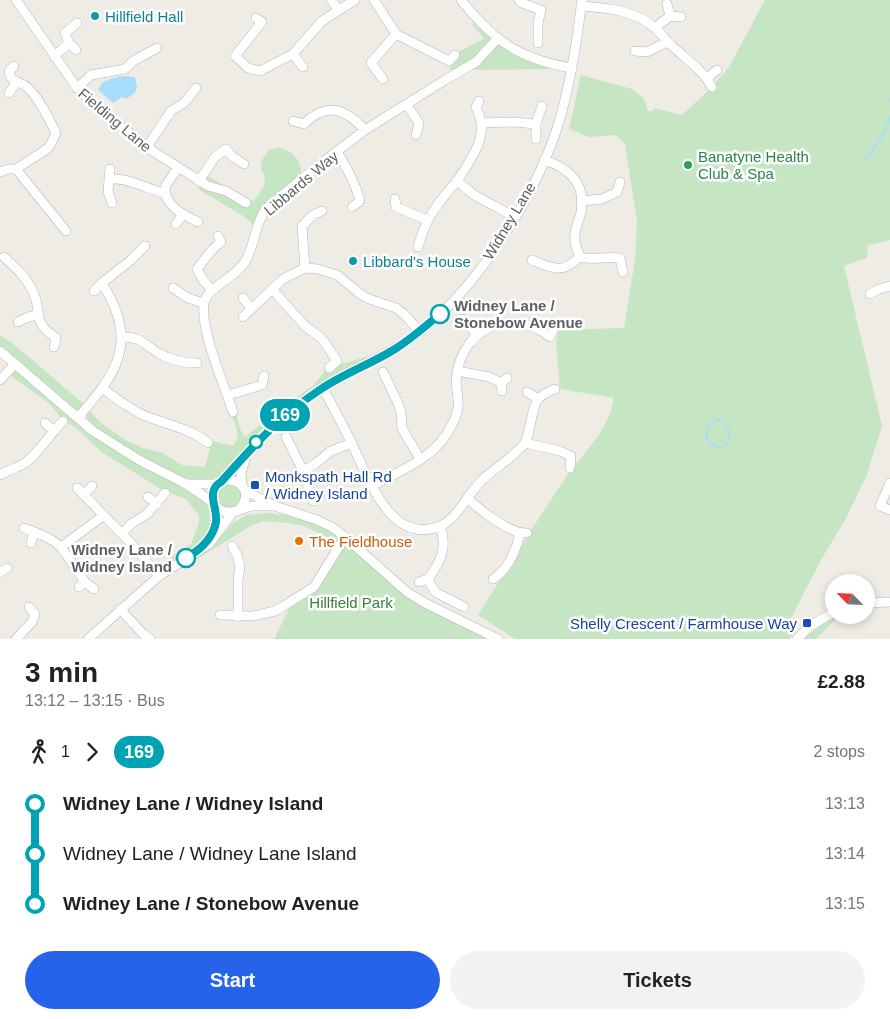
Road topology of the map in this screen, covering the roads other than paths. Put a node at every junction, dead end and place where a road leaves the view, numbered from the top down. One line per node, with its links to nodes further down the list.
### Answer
1 (16, 0): 26 (street, Fielding Lane)
2 (331, 0): 11 (street)
3 (355, 0): 11 (street)
4 (374, 0): 17 (street)
5 (461, 0): 18 (street)
6 (519, 0): 10 (street)
7 (582, 3): 8 (street); 29 (street, Widney Lane)
8 (604, 4): 16 (street)
9 (667, 4): 12 (street)
10 (543, 5): 21 (street)
11 (338, 9): 25 (street)
12 (670, 16): 13 (street); 16 (street)
13 (681, 17)
14 (77, 22): 20 (street)
15 (262, 22): 25 (street)
16 (655, 28): 19 (street)
17 (396, 34): 27 (street); 33 (street)
18 (497, 39): 29 (street); 39 (street, Libbards Way)
19 (667, 42): 24 (street); 32 (street)
20 (68, 43): 23 (street); 26 (street)
21 (538, 43)
22 (157, 48): 36 (street)
23 (76, 50)
24 (635, 51)
25 (293, 54): 28 (street)
26 (54, 56): 36 (street, Fielding Lane)
27 (451, 61)
28 (303, 67)
29 (572, 68): 52 (street, Widney Lane)
30 (8, 69): 34 (street)
31 (717, 70): 32 (street)
32 (707, 78): 35 (street)
33 (382, 79)
34 (16, 83): 38 (street); 55 (street)
35 (712, 87)
36 (77, 88): 50 (street, Fielding Lane)
37 (196, 88): 50 (street)
38 (9, 93)
39 (407, 105): 44 (street); 47 (street, Libbards Way)
40 (475, 105): 45 (street)
41 (542, 106): 46 (street)
42 (293, 121): 47 (street)
43 (428, 121): 44 (street)
44 (419, 123): 48 (street)
45 (482, 123): 46 (street); 60 (street)
46 (536, 124): 49 (street)
47 (366, 130): 51 (street, Libbards Way)
48 (416, 135)
49 (536, 139)
50 (146, 148): 54 (street, Fielding Lane)
51 (337, 152): 66 (street); 87 (street, Libbards Way)
52 (544, 160): 63 (street); 70 (street, Widney Lane)
53 (244, 164): 59 (street)
54 (178, 168): 59 (street, Fielding Lane); 62 (street)
55 (16, 169): 57 (street); 74 (street)
56 (110, 169): 58 (street)
57 (0, 172)
58 (109, 180): 62 (street); 64 (street)
59 (199, 180): 65 (street, Fielding Lane)
60 (457, 181): 70 (street); 71 (street)
61 (620, 182): 63 (street)
62 (165, 193): 69 (street)
63 (581, 202): 78 (street)
64 (112, 203)
65 (246, 203)
66 (360, 204)
67 (393, 206): 71 (street)
68 (322, 211): 81 (street)
69 (183, 214): 72 (street); 73 (street)
70 (515, 217): 97 (street, Widney Lane)
71 (427, 220): 77 (street)
72 (198, 222)
73 (176, 224)
74 (66, 232)
75 (223, 240): 87 (street)
76 (145, 246): 83 (street)
77 (418, 246)
78 (580, 257): 80 (street); 82 (street)
79 (1, 258): 93 (street)
80 (532, 260)
81 (305, 268): 85 (street); 97 (street)
82 (624, 272)
83 (102, 283): 88 (street); 99 (street)
84 (890, 286): 89 (street)
85 (272, 289): 92 (street); 105 (street)
86 (180, 290): 91 (street)
87 (212, 290): 91 (street, Libbards Way)
88 (94, 291)
89 (870, 294)
90 (243, 298): 92 (street)
91 (203, 303): 115 (street)
92 (252, 308): 94 (street)
93 (38, 315): 96 (street); 101 (street)
94 (243, 317)
95 (462, 319): 98 (street)
96 (18, 322)
97 (420, 332): 112 (street, Widney Lane)
98 (477, 334): 100 (street); 106 (street)
99 (122, 337): 104 (street); 111 (street)
100 (550, 337)
101 (56, 339)
102 (0, 351): 103 (street)
103 (17, 365): 108 (street); 118 (street)
104 (191, 366)
105 (329, 368)
106 (458, 370): 110 (street); 127 (street)
107 (383, 372): 127 (street)
108 (0, 380)
109 (264, 384): 115 (street)
110 (504, 384)
111 (102, 388): 118 (street); 122 (street)
112 (323, 388): 124 (street); 126 (street, Widney Lane)
113 (555, 389): 116 (street)
114 (527, 392): 116 (street)
115 (228, 396): 117 (street)
116 (537, 398): 125 (street)
117 (233, 412)
118 (80, 418): 133 (street)
119 (63, 421): 121 (street)
120 (45, 424): 121 (street)
121 (54, 431): 130 (street)
122 (205, 437)
123 (286, 437): 129 (street)
124 (352, 443): 129 (street); 135 (street)
125 (525, 443): 128 (street); 140 (street)
126 (247, 453): 131 (street, Widney Lane); 136 (street, Widney Lane)
127 (420, 459): 135 (street)
128 (570, 468)
129 (303, 471): 139 (street)
130 (0, 476)
131 (219, 483): 133 (street); 136 (street); 143 (street)
132 (890, 483): 145 (street)
133 (186, 484): 143 (street)
134 (92, 486): 148 (street)
135 (372, 486): 149 (street)
136 (244, 488): 144 (street); 147 (street)
137 (164, 493): 142 (street)
138 (148, 497): 142 (street)
139 (308, 497)
140 (467, 498): 149 (street); 159 (street)
141 (872, 500): 145 (street)
142 (156, 504): 152 (street)
143 (215, 505): 147 (street); 157 (street)
144 (275, 506): 147 (street); 153 (street)
145 (880, 506): 146 (street)
146 (890, 510)
147 (236, 511): 157 (street)
148 (103, 516): 152 (street); 156 (street)
149 (440, 526): 163 (street)
150 (24, 528): 151 (street)
151 (34, 532): 154 (street); 156 (street)
152 (122, 534): 158 (street)
153 (345, 537): 167 (street); 172 (street)
154 (31, 543)
155 (232, 546): 167 (street)
156 (61, 547): 160 (street)
157 (200, 549): 158 (street)
158 (159, 576): 164 (street)
159 (493, 579)
160 (94, 589)
161 (890, 602): 162 (street)
162 (875, 603)
163 (464, 607)
164 (120, 608): 170 (street); 171 (street)
165 (36, 612): 169 (street)
166 (220, 615): 167 (street)
167 (238, 617)
168 (825, 617): 173 (street)
169 (16, 639)
170 (88, 639)
171 (150, 639)
172 (498, 639)
173 (797, 639)

